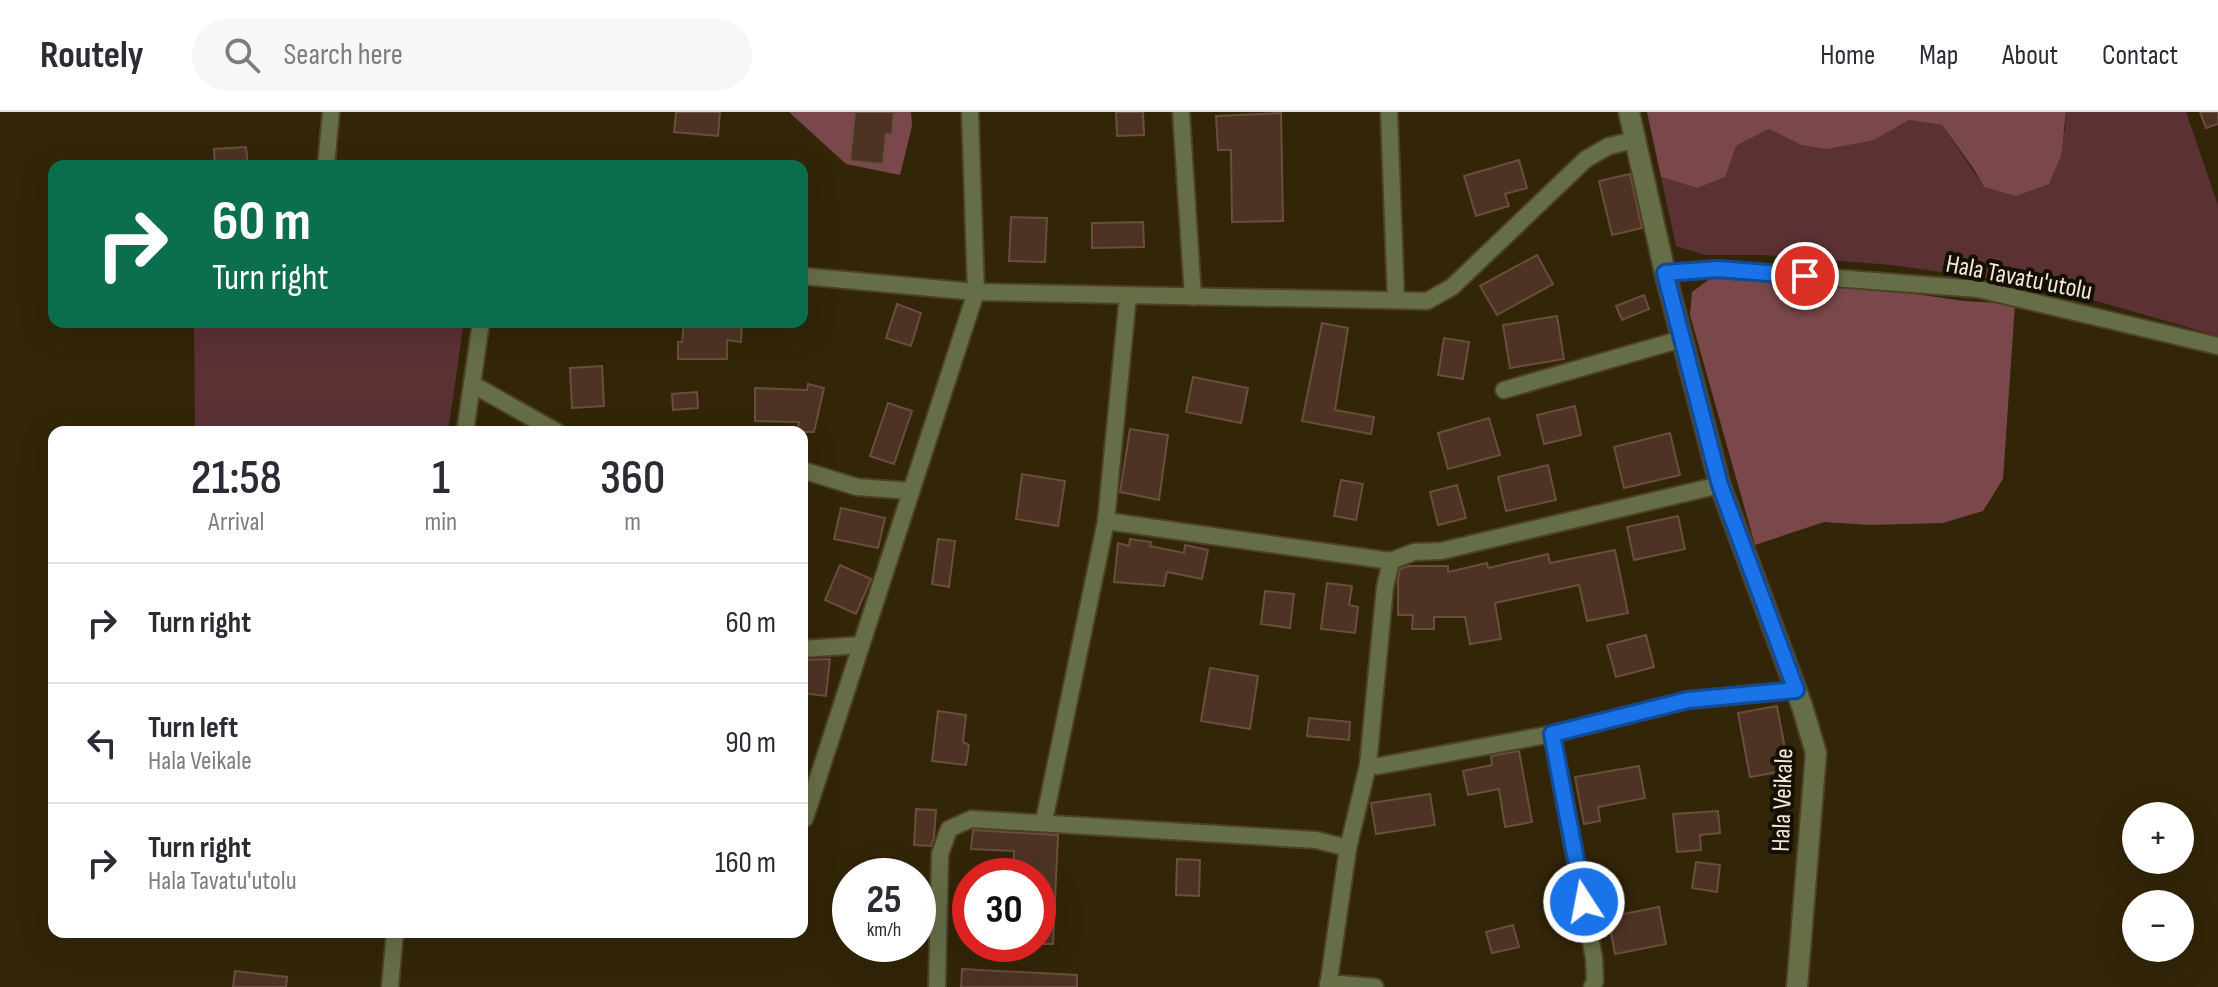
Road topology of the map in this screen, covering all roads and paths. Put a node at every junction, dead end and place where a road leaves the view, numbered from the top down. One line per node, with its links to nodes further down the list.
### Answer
1 (331, 112): 7 (street)
2 (970, 112): 10 (street)
3 (1181, 112): 12 (street)
4 (1389, 112): 13 (street)
5 (1629, 112): 6 (street, Hala Veikale)
6 (1635, 140): 8 (street, Hala Veikale); 13 (street)
7 (327, 160)
8 (1665, 273): 15 (street, Hala Veikale); 16 (street, Hala Tavatu'utolu)
9 (808, 277): 10 (street)
10 (976, 292): 11 (street); 23 (street)
11 (1128, 295): 12 (street); 24 (street)
12 (1193, 297): 13 (street)
13 (1396, 300)
14 (480, 328): 17 (street)
15 (1682, 339): 18 (street); 22 (street, Hala Veikale)
16 (2218, 346)
17 (472, 384): 19 (street); 20 (street)
18 (1504, 390)
19 (466, 426)
20 (546, 426)
21 (808, 472): 23 (street)
22 (1720, 485): 25 (street); 28 (street, Hala Veikale)
23 (911, 491): 26 (street)
24 (1106, 521): 25 (street); 32 (street)
25 (1391, 561): 30 (street)
26 (861, 645): 27 (street); 31 (street)
27 (808, 649)
28 (1796, 690): 29 (street); 40 (street, Hala Veikale)
29 (1552, 734): 30 (street); 39 (street)
30 (1368, 765): 33 (street)
31 (808, 809)
32 (1044, 821): 33 (street); 37 (street)
33 (1348, 848): 35 (street)
34 (394, 938): 36 (street)
35 (1328, 985): 38 (street)
36 (390, 987)
37 (937, 987)
38 (1375, 987)
39 (1592, 987)
40 (1797, 987)

